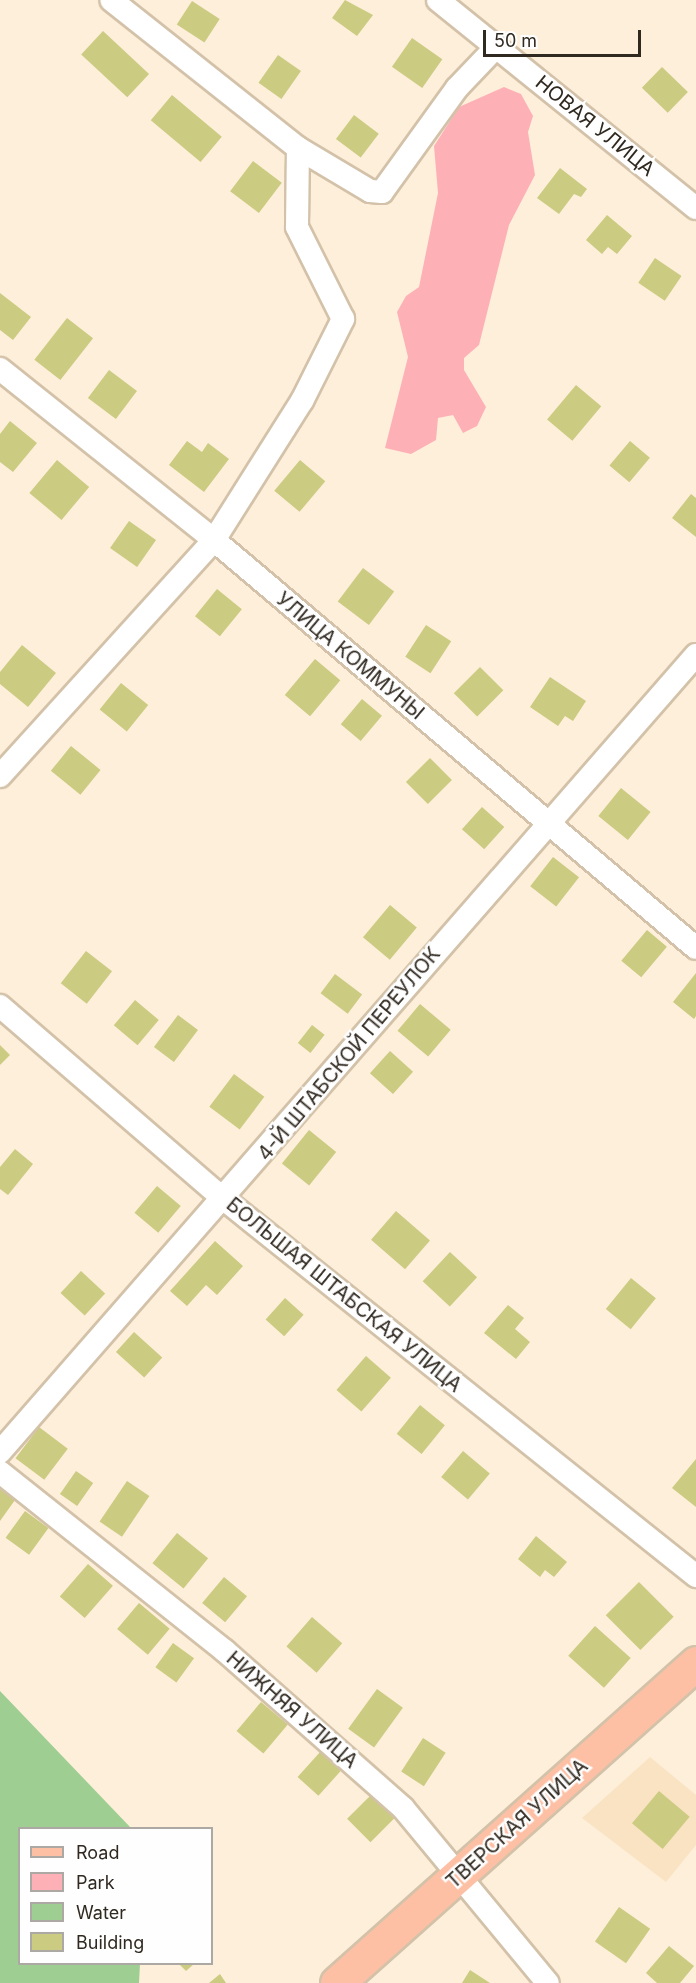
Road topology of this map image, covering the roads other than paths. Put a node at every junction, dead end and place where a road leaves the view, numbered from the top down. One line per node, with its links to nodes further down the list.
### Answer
1 (111, 0): 4 (street)
2 (438, 0): 3 (street, НОВАЯ УЛИЦА)
3 (496, 47): 4 (street); 5 (street, НОВАЯ УЛИЦА)
4 (298, 148): 7 (street)
5 (696, 208)
6 (0, 369): 7 (street, УЛИЦА КОММУНЫ)
7 (214, 540): 9 (street); 10 (street, УЛИЦА КОММУНЫ)
8 (696, 655): 10 (street, 4-Й ШТАБСКОЙ ПЕРЕУЛОК)
9 (0, 776)
10 (546, 823): 11 (street, УЛИЦА КОММУНЫ); 13 (street, 4-Й ШТАБСКОЙ ПЕРЕУЛОК)
11 (696, 948)
12 (0, 1006): 13 (street, БОЛЬШАЯ ШТАБСКАЯ УЛИЦА)
13 (225, 1200): 14 (street, 4-Й ШТАБСКОЙ ПЕРЕУЛОК); 16 (street, БОЛЬШАЯ ШТАБСКАЯ УЛИЦА)
14 (0, 1452)
15 (0, 1472): 18 (street, НИЖНЯЯ УЛИЦА)
16 (696, 1576)
17 (696, 1663): 18 (main road, ТВЕРСКАЯ УЛИЦА)
18 (459, 1876): 19 (main road, ТВЕРСКАЯ УЛИЦА); 20 (street, НИЖНЯЯ УЛИЦА)
19 (337, 1983)
20 (548, 1983)

